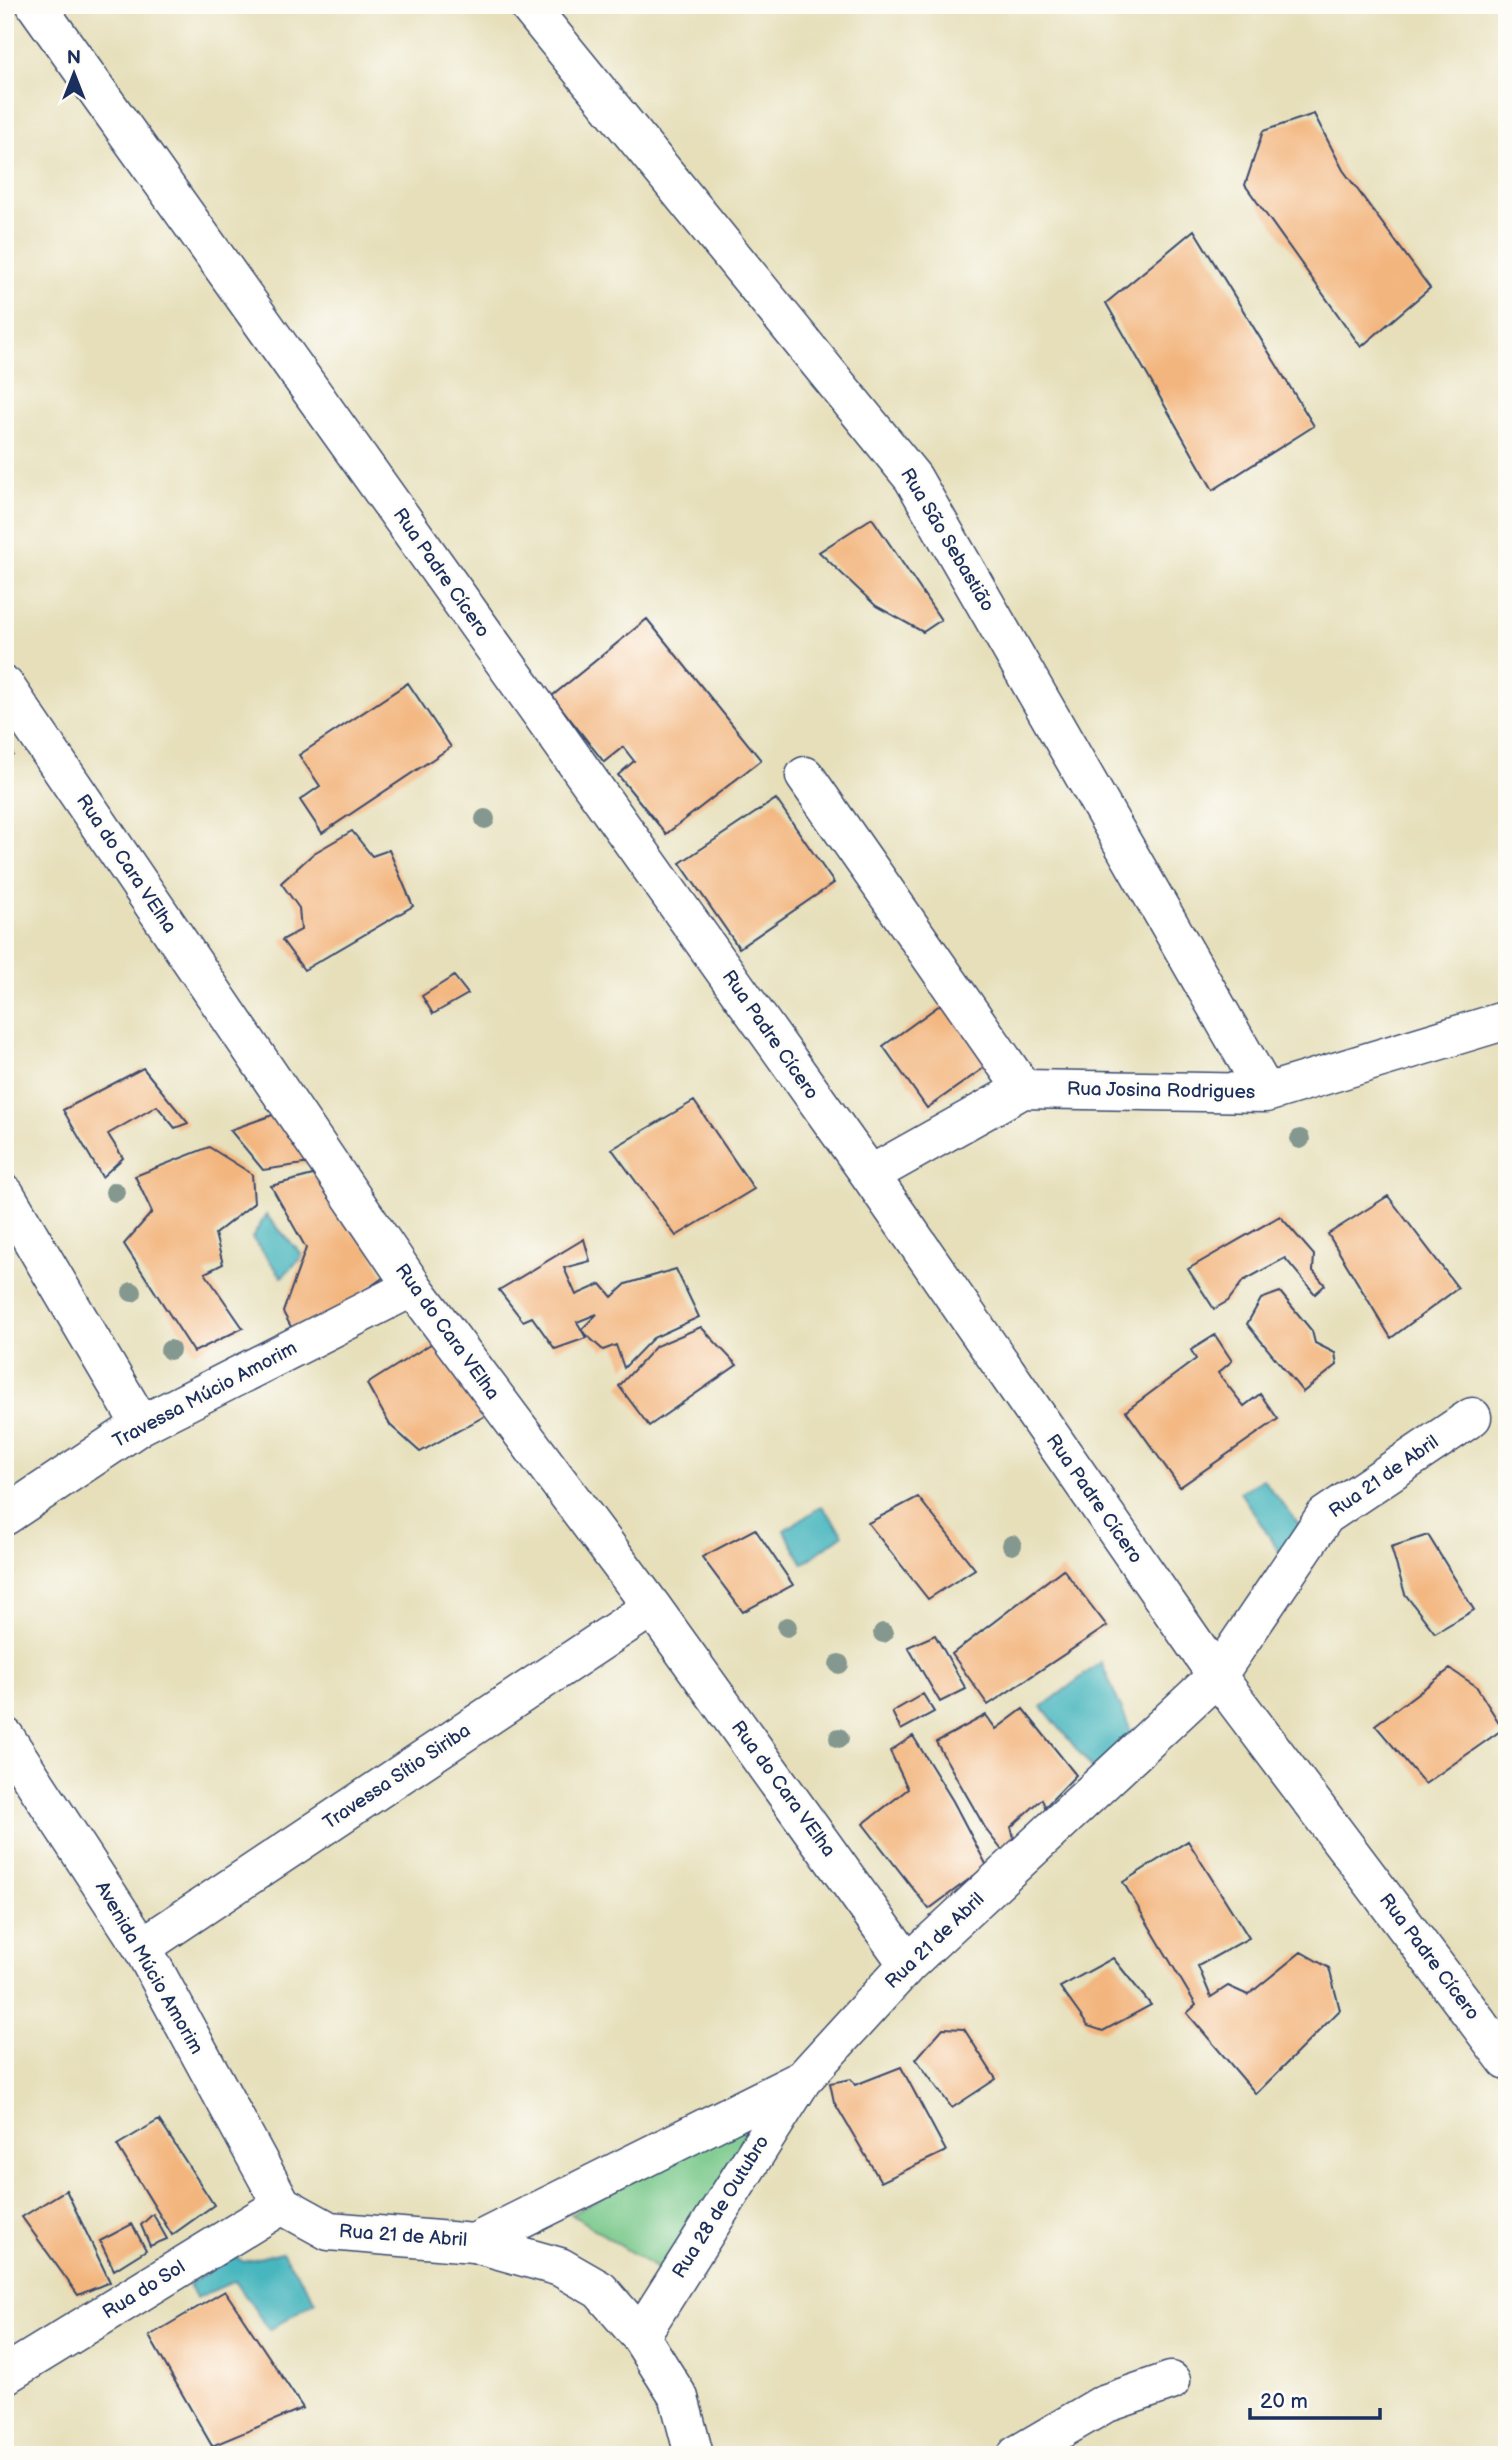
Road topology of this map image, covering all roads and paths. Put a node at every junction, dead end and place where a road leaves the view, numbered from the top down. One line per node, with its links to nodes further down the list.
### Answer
1 (36, 5): 8 (street, Rua Padre Cícero)
2 (528, 5): 7 (street, Rua São Sebastião)
3 (5, 686): 10 (street, Rua do Cara VElha)
4 (805, 776): 6 (street)
5 (1507, 1020): 7 (street, Rua Josina Rodrigues)
6 (1023, 1088): 7 (street, Rua Josina Rodrigues); 8 (street)
7 (1266, 1093)
8 (870, 1175): 15 (street, Rua Padre Cícero)
9 (5, 1194): 12 (street)
10 (413, 1287): 12 (street, Travessa Múcio Amorim); 14 (street, Rua do Cara VElha)
11 (1472, 1417): 15 (street, Rua 21 de Abril)
12 (141, 1425): 13 (street, Travessa Múcio Amorim)
13 (5, 1516)
14 (652, 1607): 17 (street, Travessa Sítio Siriba); 18 (street, Rua do Cara VElha)
15 (1217, 1676): 18 (street, Rua 21 de Abril); 19 (street, Rua Padre Cícero)
16 (5, 1737): 17 (street, Avenida Múcio Amorim)
17 (142, 1947): 21 (street, Avenida Múcio Amorim)
18 (908, 1964): 20 (street, Rua 21 de Abril)
19 (1507, 2061)
20 (803, 2079): 22 (street, Rua 21 de Abril); 23 (street, Rua 28 de Outubro)
21 (282, 2205): 22 (street, Rua 21 de Abril); 24 (street, Rua do Sol)
22 (474, 2243): 23 (street)
23 (640, 2336): 26 (street)
24 (5, 2375)
25 (1171, 2381): 27 (street)
26 (694, 2455)
27 (1017, 2455)

